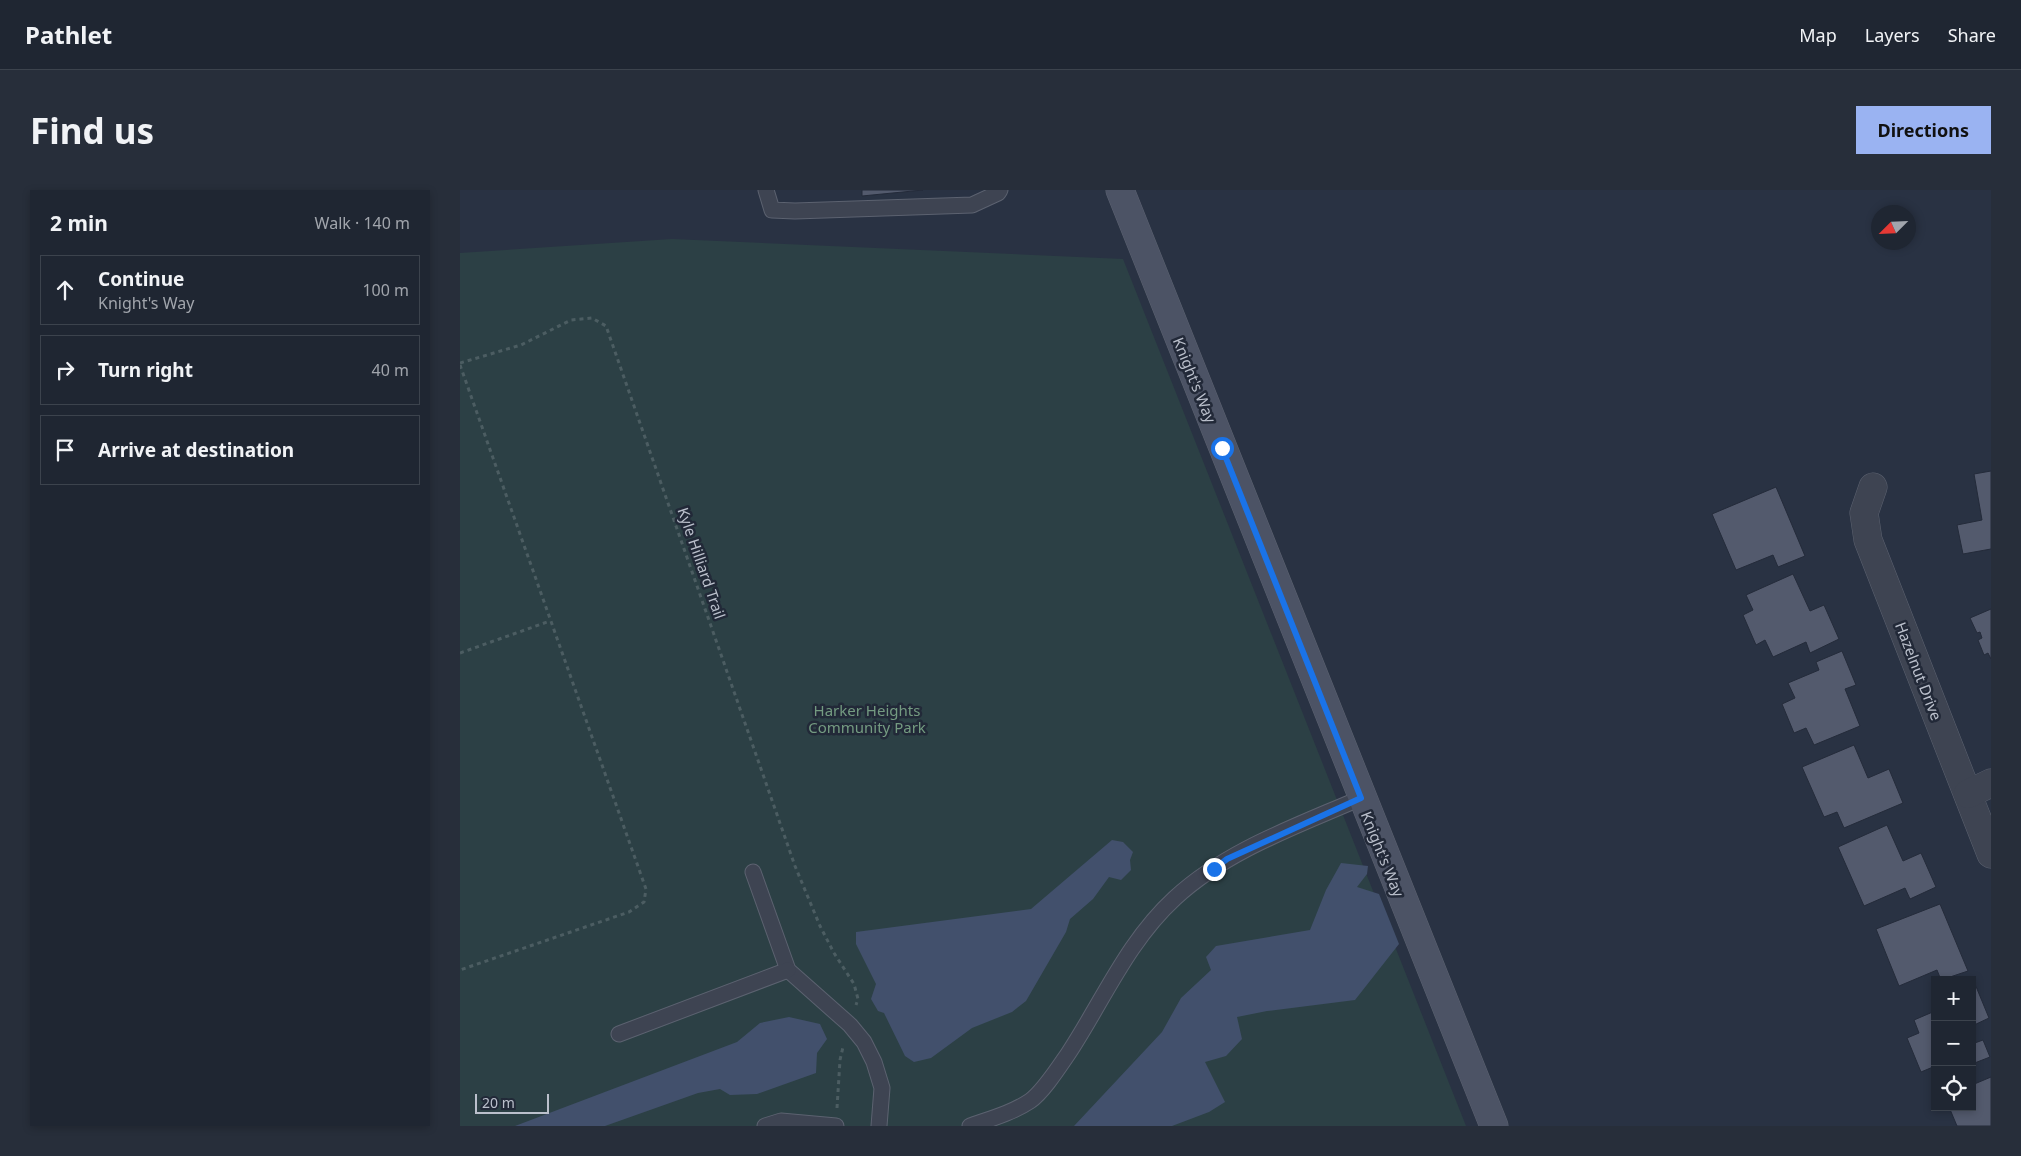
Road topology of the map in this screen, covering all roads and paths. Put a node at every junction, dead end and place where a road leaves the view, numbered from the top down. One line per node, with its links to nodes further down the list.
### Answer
1 (766, 190): 2 (lane)
2 (1000, 190)
3 (1120, 190): 9 (main road, Knight's Way)
4 (460, 364): 6 (path); 12 (path, Kyle Hilliard Trail)
5 (1873, 487): 8 (street, Hazelnut Drive)
6 (550, 621): 7 (path); 13 (path)
7 (460, 653)
8 (1979, 788): 10 (street, Hazelnut Drive)
9 (1361, 798): 19 (lane); 20 (main road, Knight's Way)
10 (1991, 854)
11 (753, 872): 14 (lane)
12 (842, 965)
13 (460, 970)
14 (788, 970): 15 (lane); 18 (lane)
15 (619, 1034)
16 (765, 1126): 17 (lane)
17 (836, 1126)
18 (879, 1126)
19 (970, 1126)
20 (1494, 1126)

